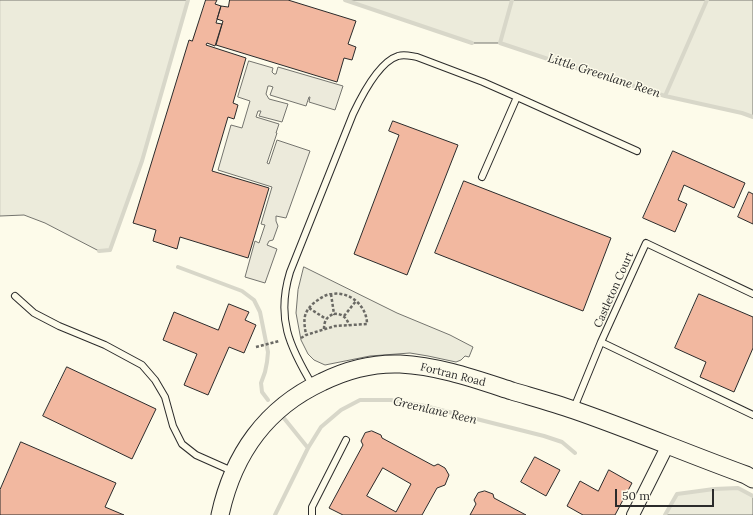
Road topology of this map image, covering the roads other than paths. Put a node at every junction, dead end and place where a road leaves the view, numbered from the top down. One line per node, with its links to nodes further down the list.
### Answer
1 (517, 97): 2 (lane); 3 (lane); 7 (lane)
2 (637, 150)
3 (482, 177)
4 (753, 294): 6 (lane, Castleton Court)
5 (15, 296): 12 (lane)
6 (601, 342): 8 (lane, Castleton Court); 9 (lane)
7 (313, 386): 8 (street, Fortran Road); 12 (street, Fortran Road)
8 (573, 410): 11 (street, Fortran Road)
9 (753, 415)
10 (346, 440): 15 (lane)
11 (668, 445): 13 (street, Fortran Road); 16 (street)
12 (234, 472): 14 (street, Fortran Road)
13 (750, 477)
14 (220, 515)
15 (312, 515)
16 (633, 515)

